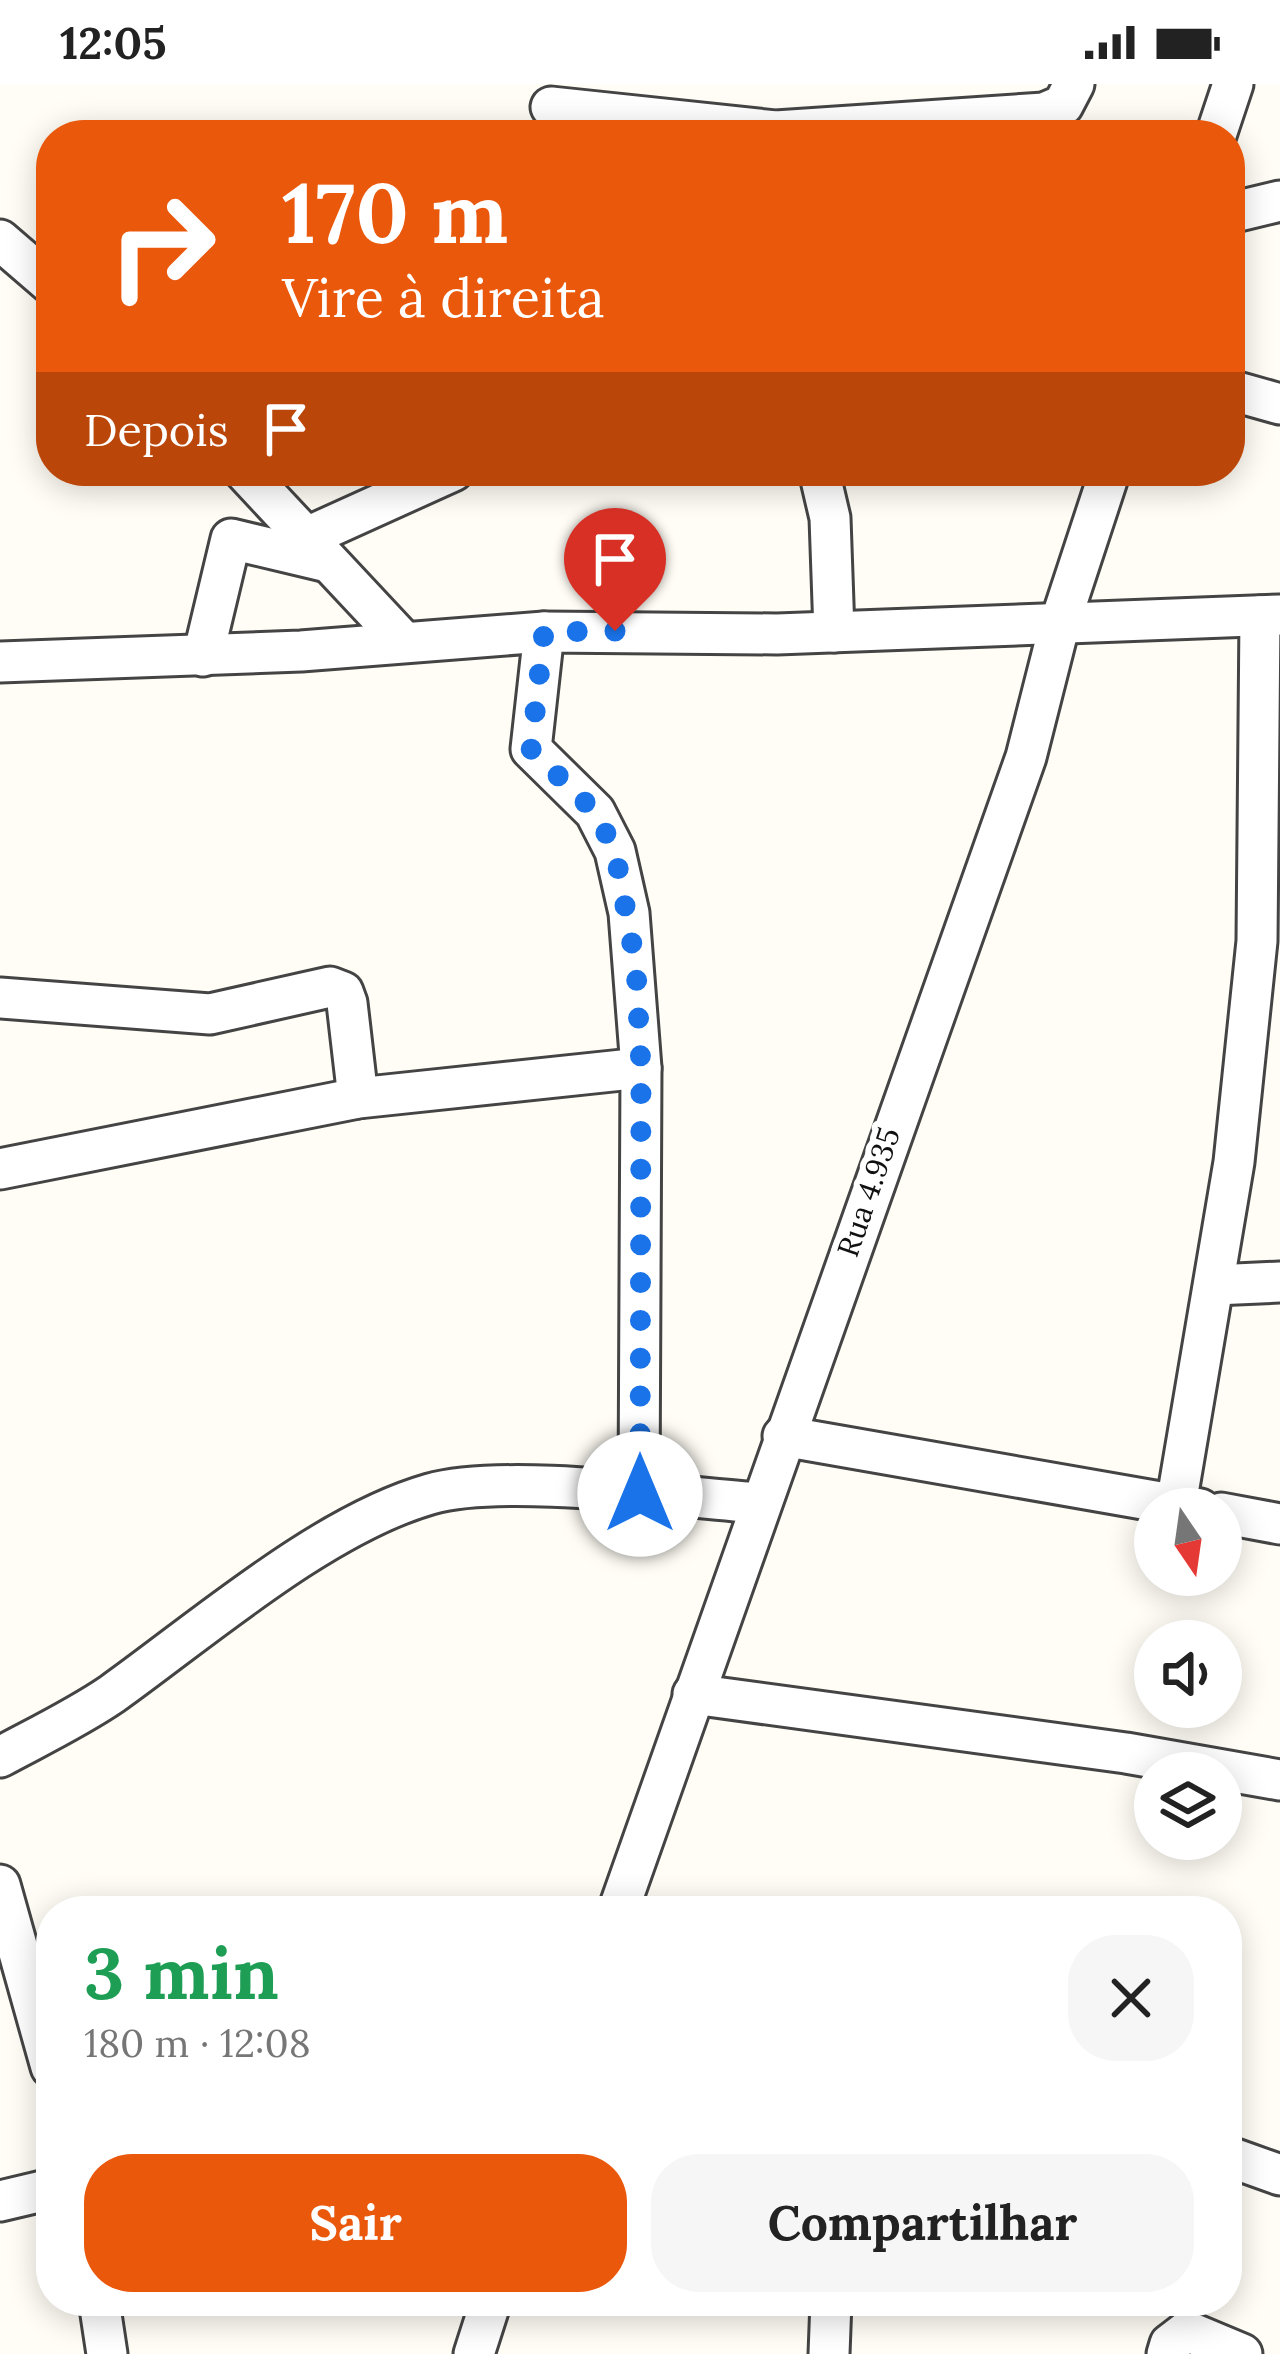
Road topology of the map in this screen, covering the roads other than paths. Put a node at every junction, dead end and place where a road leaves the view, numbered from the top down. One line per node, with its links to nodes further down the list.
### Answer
1 (1074, 84): 5 (street)
2 (1233, 84): 6 (street)
3 (547, 109): 4 (street)
4 (652, 120)
5 (950, 120)
6 (1221, 120)
7 (1280, 201): 8 (street)
8 (1245, 209)
9 (3, 248): 10 (street)
10 (36, 273)
11 (1245, 394): 12 (street)
12 (1280, 404)
13 (258, 486): 19 (street)
14 (356, 486): 18 (street)
15 (417, 486): 18 (street)
16 (823, 486): 23 (street)
17 (1105, 486): 21 (street, Rua 4.935)
18 (345, 516): 19 (street)
19 (316, 550): 24 (street); 25 (street)
20 (1270, 616): 21 (street); 27 (street)
21 (1060, 623): 23 (street); 34 (street, Rua 4.935)
22 (544, 632): 23 (street); 24 (street); 29 (street)
23 (834, 632)
24 (403, 641): 25 (street)
25 (202, 656): 26 (street)
26 (0, 662)
27 (1269, 941): 33 (street)
28 (0, 998): 30 (street)
29 (641, 1068): 30 (street); 36 (street)
30 (358, 1098): 31 (street)
31 (0, 1168)
32 (1280, 1282): 33 (street)
33 (1214, 1285): 35 (street)
34 (783, 1436): 37 (street); 38 (street, Rua 4.935)
35 (1190, 1488)
36 (640, 1494): 38 (street); 42 (street)
37 (1134, 1498)
38 (760, 1503): 41 (street, Rua 4.935)
39 (1242, 1517): 40 (street)
40 (1280, 1524)
41 (693, 1694): 43 (street); 45 (street, Rua 4.935)
42 (0, 1757)
43 (1280, 1780)
44 (0, 1885): 46 (street)
45 (623, 1896)
46 (36, 2013)
47 (1242, 2161): 48 (street)
48 (1280, 2175)
49 (36, 2193): 50 (street)
50 (0, 2201)
51 (101, 2316): 54 (street)
52 (486, 2316): 55 (street)
53 (830, 2316): 56 (street)
54 (107, 2354)
55 (474, 2354)
56 (829, 2354)
57 (1167, 2354): 58 (street)
58 (1242, 2354)

